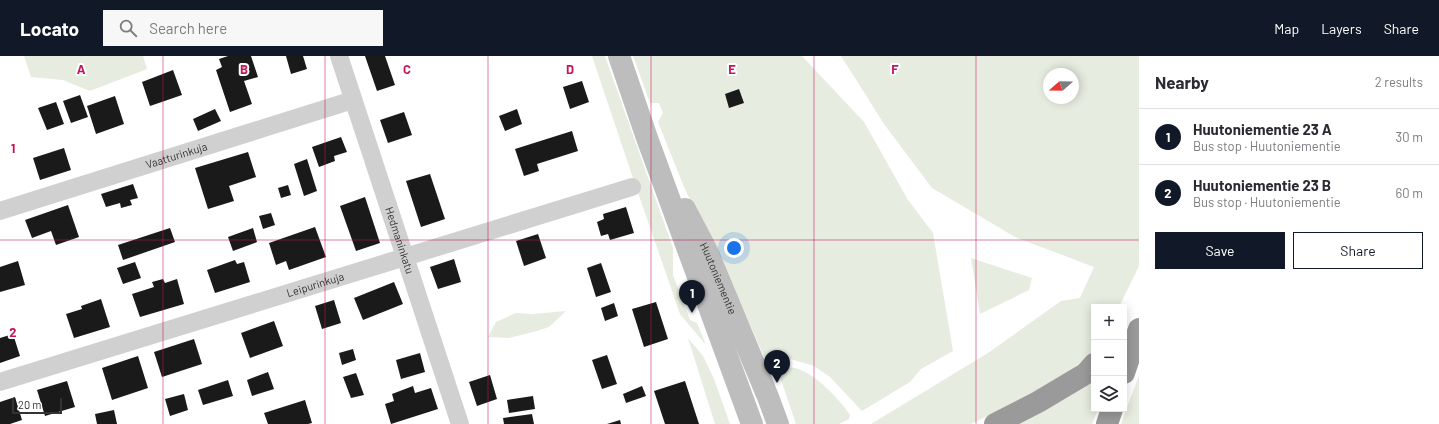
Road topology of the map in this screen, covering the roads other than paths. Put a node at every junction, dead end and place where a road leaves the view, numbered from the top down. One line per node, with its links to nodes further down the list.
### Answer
1 (339, 56): 3 (street, Hedmaninkatu)
2 (619, 56): 4 (main road, Huutoniementie)
3 (353, 100): 6 (street, Vaatturinkuja); 7 (street, Hedmaninkatu)
4 (647, 138): 16 (main road, Huutoniementie); 17 (main road, Huutoniementie)
5 (632, 187): 7 (street, Leipurinkuja)
6 (0, 211)
7 (405, 257): 13 (street, Leipurinkuja); 15 (street, Hedmaninkatu)
8 (1139, 315): 9 (highway)
9 (1127, 328)
10 (1139, 329): 11 (highway)
11 (1127, 364)
12 (1091, 367): 18 (highway)
13 (0, 382)
14 (1111, 412): 19 (highway)
15 (460, 424)
16 (752, 424)
17 (778, 424)
18 (995, 424)
19 (1107, 424)

